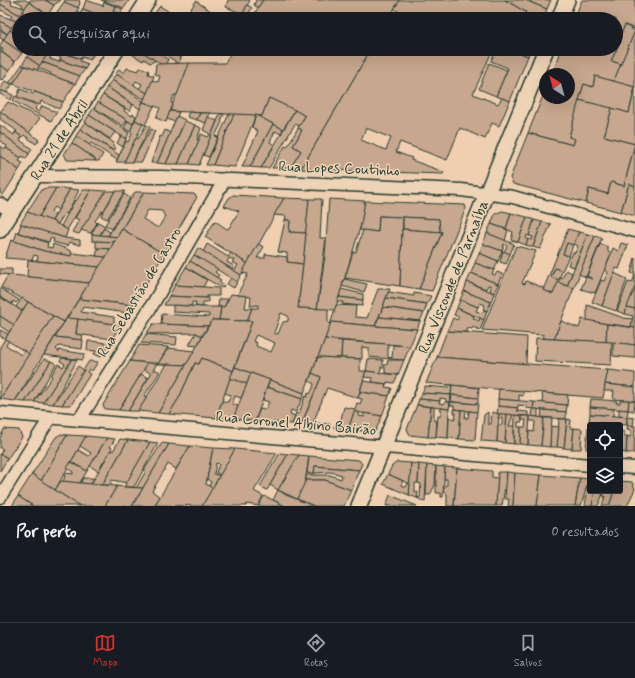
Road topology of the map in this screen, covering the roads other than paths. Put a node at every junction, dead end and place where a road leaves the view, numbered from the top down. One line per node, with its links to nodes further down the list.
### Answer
1 (148, 0): 3 (street)
2 (567, 0): 4 (street)
3 (140, 12)
4 (562, 12)
5 (113, 56): 7 (street, Rua 21 de Abril)
6 (543, 56): 9 (street, Rua Visconde de Parnaíba)
7 (36, 176): 8 (street, Rua Lopes Coutinho); 10 (street, Rua 21 de Abril)
8 (225, 179): 9 (street, Rua Lopes Coutinho); 15 (street, Rua Sebastião de Castro)
9 (488, 192): 12 (street, Rua Lopes Coutinho); 16 (street, Rua Visconde de Parnaíba)
10 (6, 208): 11 (street, Rua 21 de Abril)
11 (0, 230)
12 (635, 231)
13 (0, 413): 14 (street, Rua Coronel Albino Bairão)
14 (50, 418): 15 (street, Rua Coronel Albino Bairão); 20 (street)
15 (79, 420): 16 (street, Rua Coronel Albino Bairão)
16 (384, 447): 17 (street, Rua Coronel Albino Bairão); 21 (street, Rua Visconde de Parnaíba)
17 (587, 465)
18 (623, 467): 19 (street)
19 (635, 468)
20 (0, 497)
21 (360, 506)

